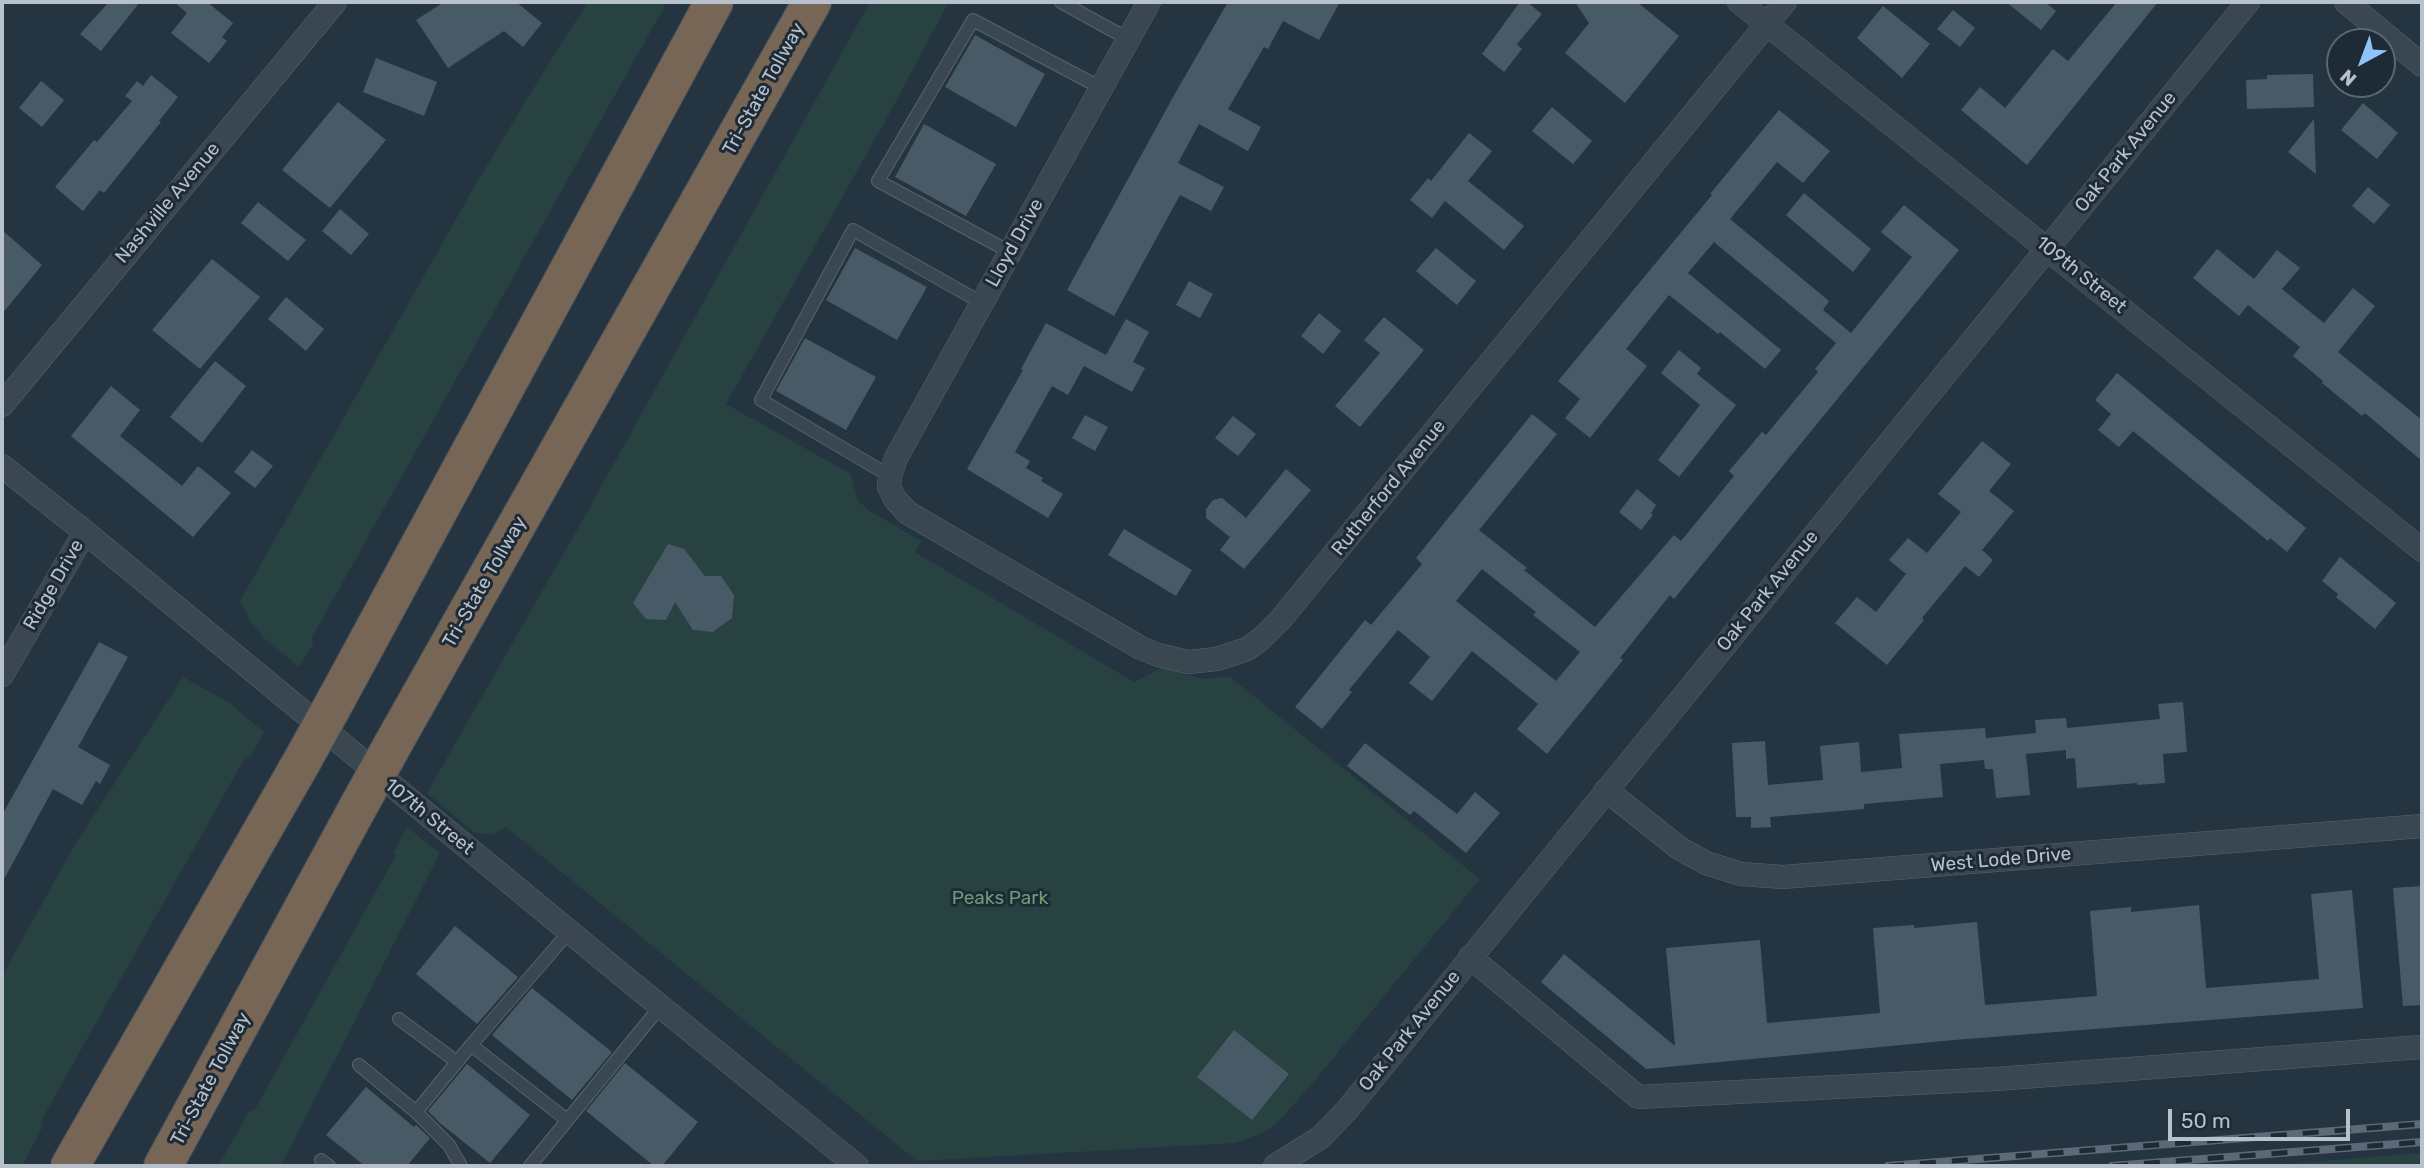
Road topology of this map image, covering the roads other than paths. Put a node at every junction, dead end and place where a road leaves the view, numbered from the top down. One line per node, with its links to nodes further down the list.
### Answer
1 (335, 2): 17 (street, Nashville Avenue)
2 (714, 2): 36 (highway, bridge)
3 (812, 2): 35 (highway, Tri-State Tollway, bridge)
4 (1061, 2): 11 (lane)
5 (1149, 2): 11 (street, Lloyd Drive)
6 (1739, 2): 10 (street, 109th Street)
7 (1785, 2): 10 (street, Rutherford Avenue)
8 (2248, 2): 14 (street, Oak Park Avenue)
9 (2346, 2): 12 (street)
10 (1767, 24): 14 (street, 109th Street); 19 (street, Rutherford Avenue)
11 (1128, 39): 13 (street, Lloyd Drive)
12 (2422, 65)
13 (1101, 88): 15 (street, Lloyd Drive); 15 (lane)
14 (2048, 248): 21 (street, 109th Street); 23 (street, Oak Park Avenue)
15 (1010, 252): 16 (street, Lloyd Drive)
16 (982, 303): 19 (street, Lloyd Drive); 19 (lane)
17 (2, 405)
18 (2, 466): 20 (street, 107th Street)
19 (890, 482)
20 (85, 532): 22 (street, Ridge Drive); 25 (street, 107th Street)
21 (2422, 550)
22 (2, 675)
23 (1606, 790): 24 (street, West Lode Drive); 26 (street, Oak Park Avenue)
24 (2422, 827)
25 (569, 932): 27 (street, 107th Street); 29 (lane)
26 (1470, 957): 30 (street); 40 (street, Oak Park Avenue)
27 (660, 1007): 34 (lane); 39 (street, 107th Street)
28 (399, 1019): 31 (lane)
29 (471, 1045): 31 (lane); 34 (lane)
30 (2422, 1046)
31 (457, 1062): 33 (lane)
32 (359, 1066): 33 (lane)
33 (416, 1112): 37 (lane)
34 (567, 1121): 38 (lane)
35 (171, 1153)
36 (75, 1157)
37 (461, 1166)
38 (530, 1166)
39 (857, 1166)
40 (1275, 1166)

